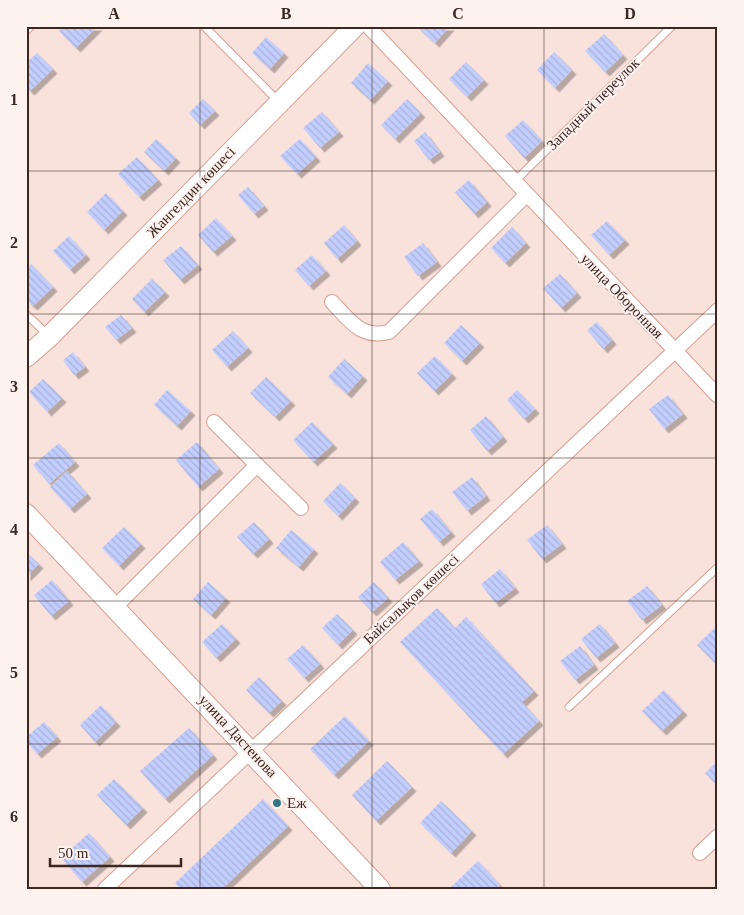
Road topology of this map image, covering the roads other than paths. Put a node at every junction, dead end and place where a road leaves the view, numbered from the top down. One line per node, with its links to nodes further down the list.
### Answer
1 (31, 26): 6 (lane)
2 (204, 26): 7 (lane)
3 (354, 26): 7 (street, Жангелдин көшесі)
4 (368, 26): 8 (street, улица Оборонная)
5 (672, 26): 8 (lane, Западный переулок)
6 (26, 31)
7 (279, 102): 13 (street, Жангелдин көшесі)
8 (514, 183): 9 (street, улица Оборонная)
9 (526, 195): 10 (street); 14 (street, улица Оборонная)
10 (332, 302)
11 (718, 310): 14 (street, Байсалықов көшесі)
12 (26, 314): 13 (lane)
13 (49, 336): 15 (street, Жангелдин көшесі)
14 (674, 351): 16 (street, улица Оборонная); 24 (street, Байсалықов көшесі)
15 (26, 357)
16 (718, 396)
17 (214, 422): 18 (street)
18 (257, 465): 19 (street); 22 (street)
19 (301, 508)
20 (26, 514): 22 (street, улица Дастенова)
21 (718, 568): 23 (lane)
22 (115, 607): 24 (street, улица Дастенова)
23 (569, 707)
24 (251, 750): 27 (street, Байсалықов көшесі); 28 (street, улица Дастенова)
25 (718, 836): 26 (street)
26 (700, 853)
27 (105, 889)
28 (380, 889)

